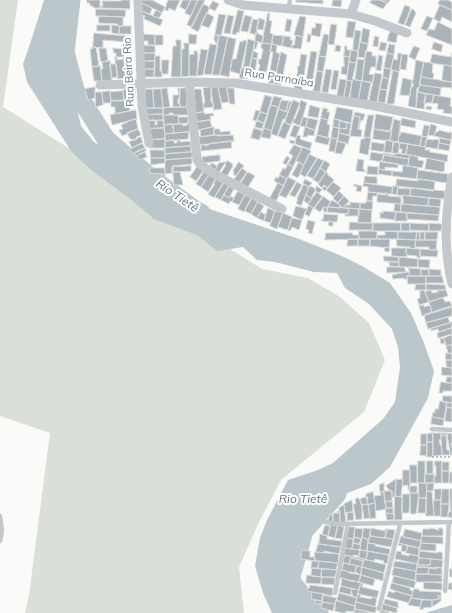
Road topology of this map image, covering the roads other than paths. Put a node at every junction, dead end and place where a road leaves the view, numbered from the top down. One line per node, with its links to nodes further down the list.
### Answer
1 (138, 0): 9 (street, Rua Beira Rio)
2 (228, 0): 5 (street)
3 (290, 0): 5 (lane)
4 (356, 0): 6 (street)
5 (288, 10): 6 (street)
6 (351, 14): 7 (street)
7 (407, 33)
8 (189, 82): 9 (street, Rua Parnaíba); 11 (street, Rua Parnaíba); 14 (street)
9 (140, 83): 10 (street, Rua Parnaíba); 12 (street, Rua Beira Rio)
10 (100, 86)
11 (452, 122)
12 (149, 143)
13 (452, 177): 15 (street)
14 (282, 209)
15 (450, 270): 16 (street)
16 (452, 284)
17 (432, 429): 18 (lane)
18 (452, 430)
19 (0, 516): 24 (lane)
20 (325, 522): 22 (lane)
21 (450, 522): 23 (lane); 25 (lane)
22 (348, 524): 23 (lane); 26 (lane)
23 (400, 524): 27 (lane)
24 (0, 541)
25 (445, 591)
26 (335, 593)
27 (379, 609)

